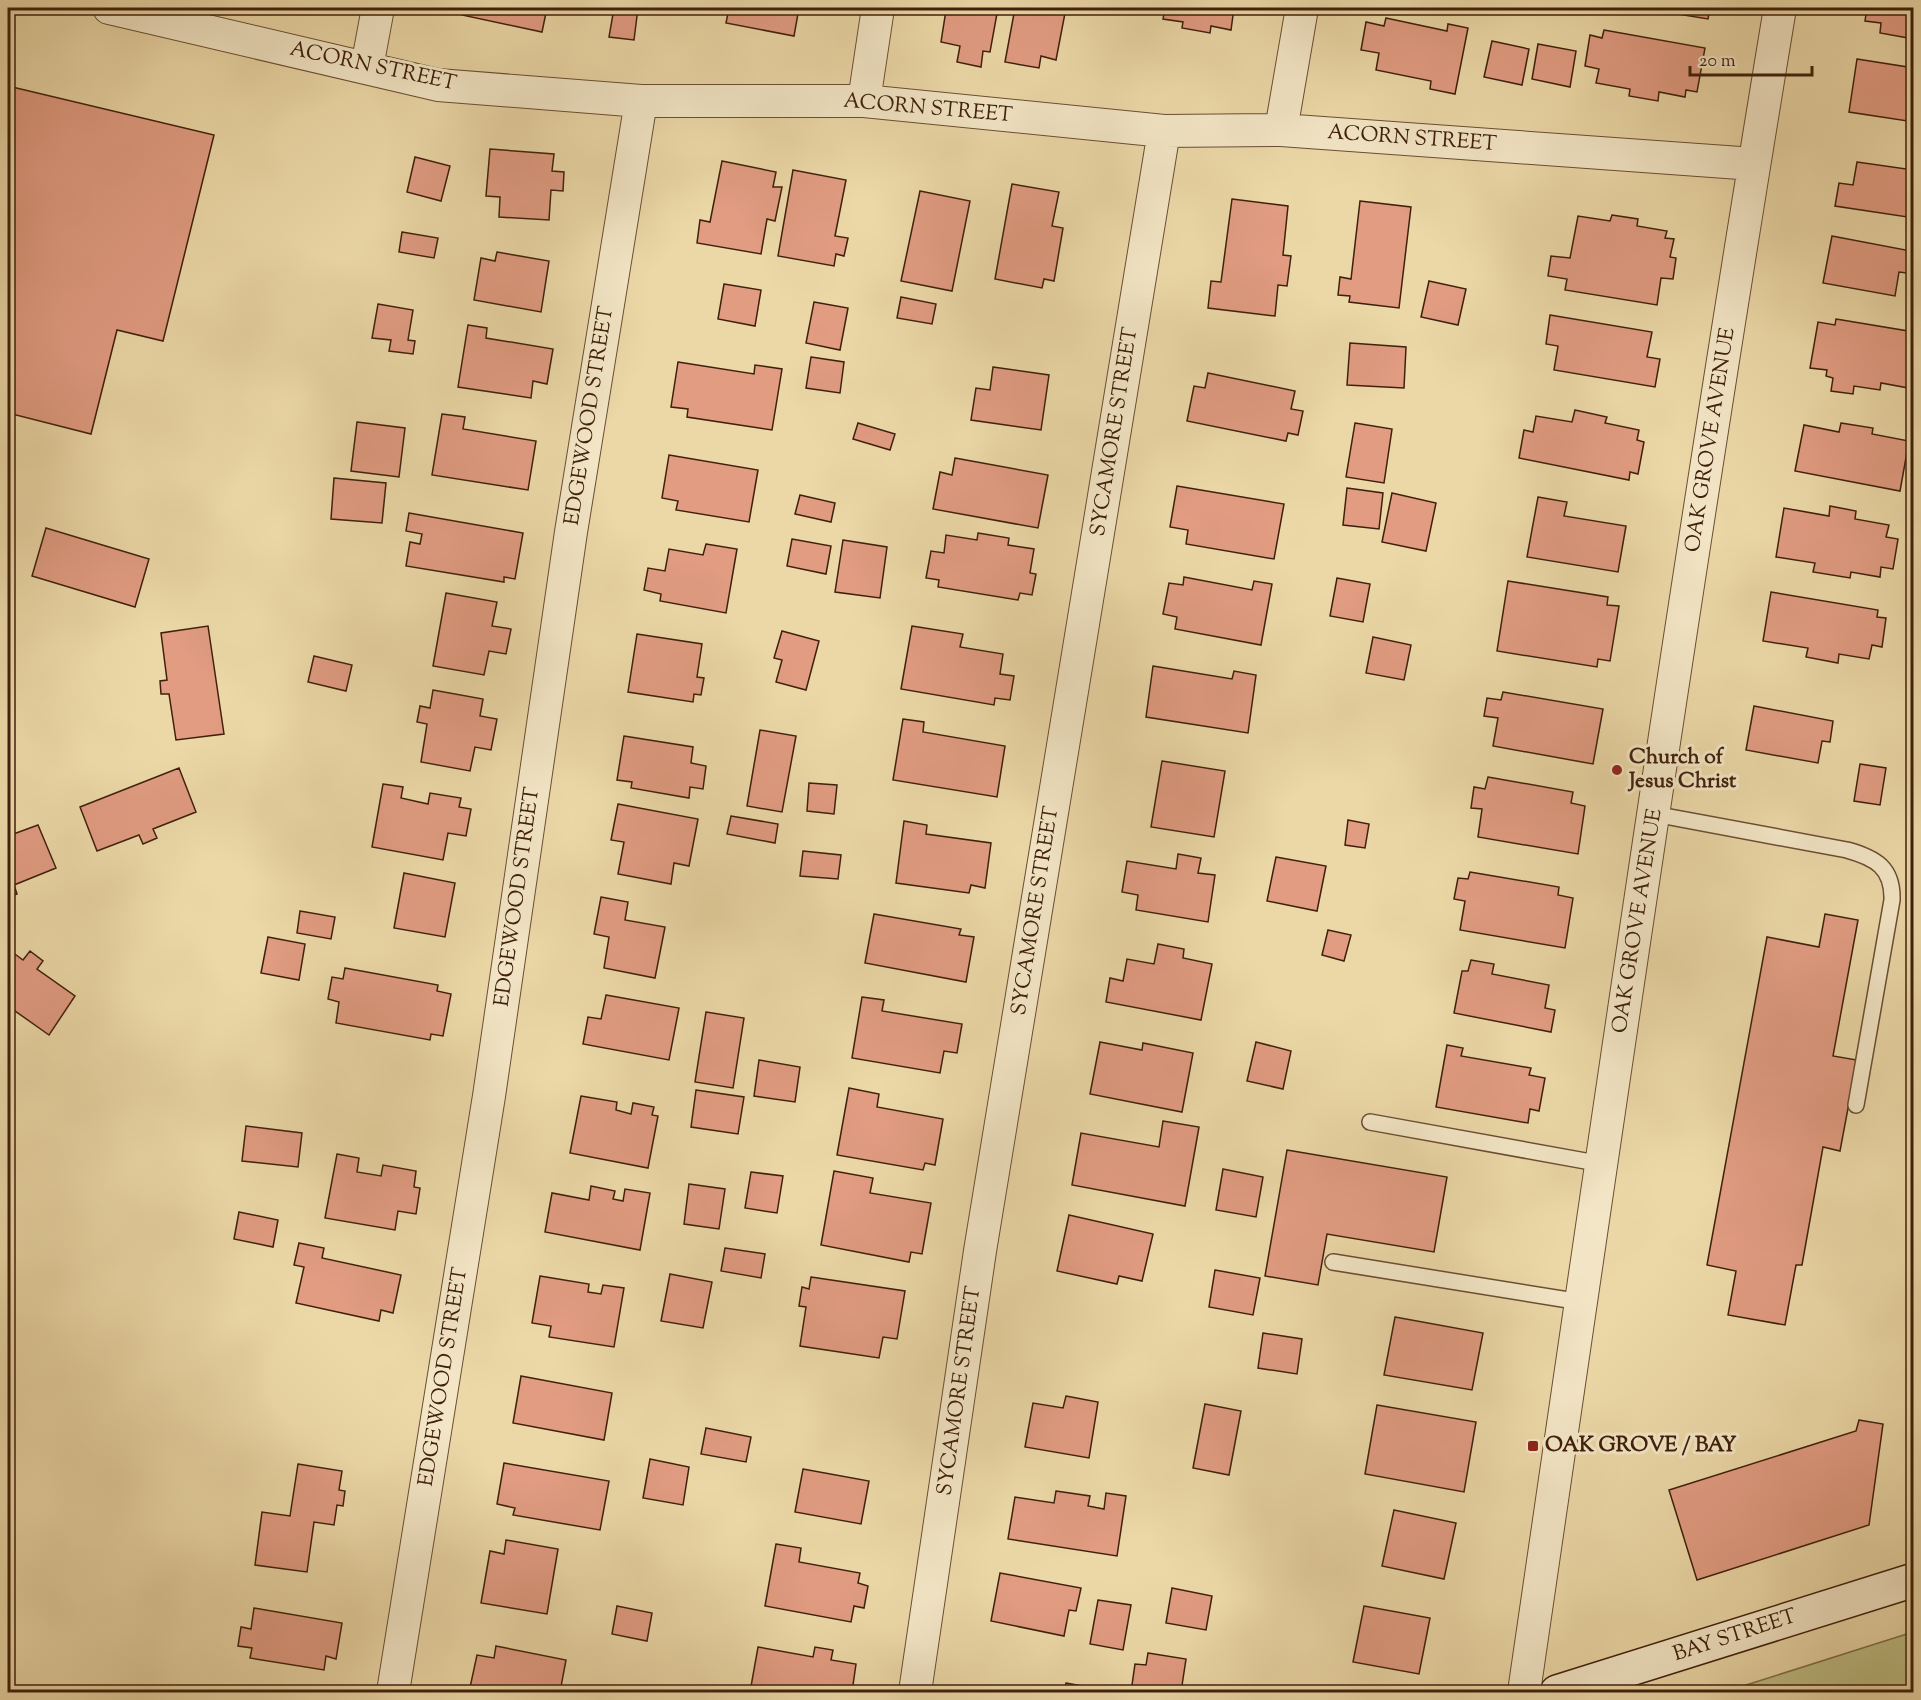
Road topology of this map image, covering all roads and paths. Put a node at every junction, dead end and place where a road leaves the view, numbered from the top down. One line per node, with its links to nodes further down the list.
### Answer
1 (109, 8): 6 (street, ACORN STREET)
2 (378, 8): 6 (street)
3 (878, 8): 8 (street)
4 (1302, 8): 9 (street)
5 (1780, 8): 11 (street, OAK GROVE AVENUE)
6 (367, 67): 7 (street, ACORN STREET)
7 (641, 101): 8 (street, ACORN STREET); 19 (street, EDGEWOOD STREET)
8 (864, 101): 10 (street, ACORN STREET)
9 (1281, 130): 10 (street, ACORN STREET); 11 (street, ACORN STREET)
10 (1164, 131): 20 (street, SYCAMORE STREET)
11 (1754, 164): 12 (street, OAK GROVE AVENUE)
12 (1654, 813): 13 (lane); 15 (street, OAK GROVE AVENUE)
13 (1856, 1105)
14 (1370, 1122): 15 (lane)
15 (1602, 1164): 17 (street, OAK GROVE AVENUE)
16 (1333, 1262): 17 (lane)
17 (1581, 1302): 21 (street, OAK GROVE AVENUE)
18 (1914, 1580): 22 (main road, BAY STREET)
19 (393, 1692)
20 (915, 1692)
21 (1524, 1692)
22 (1557, 1692)

